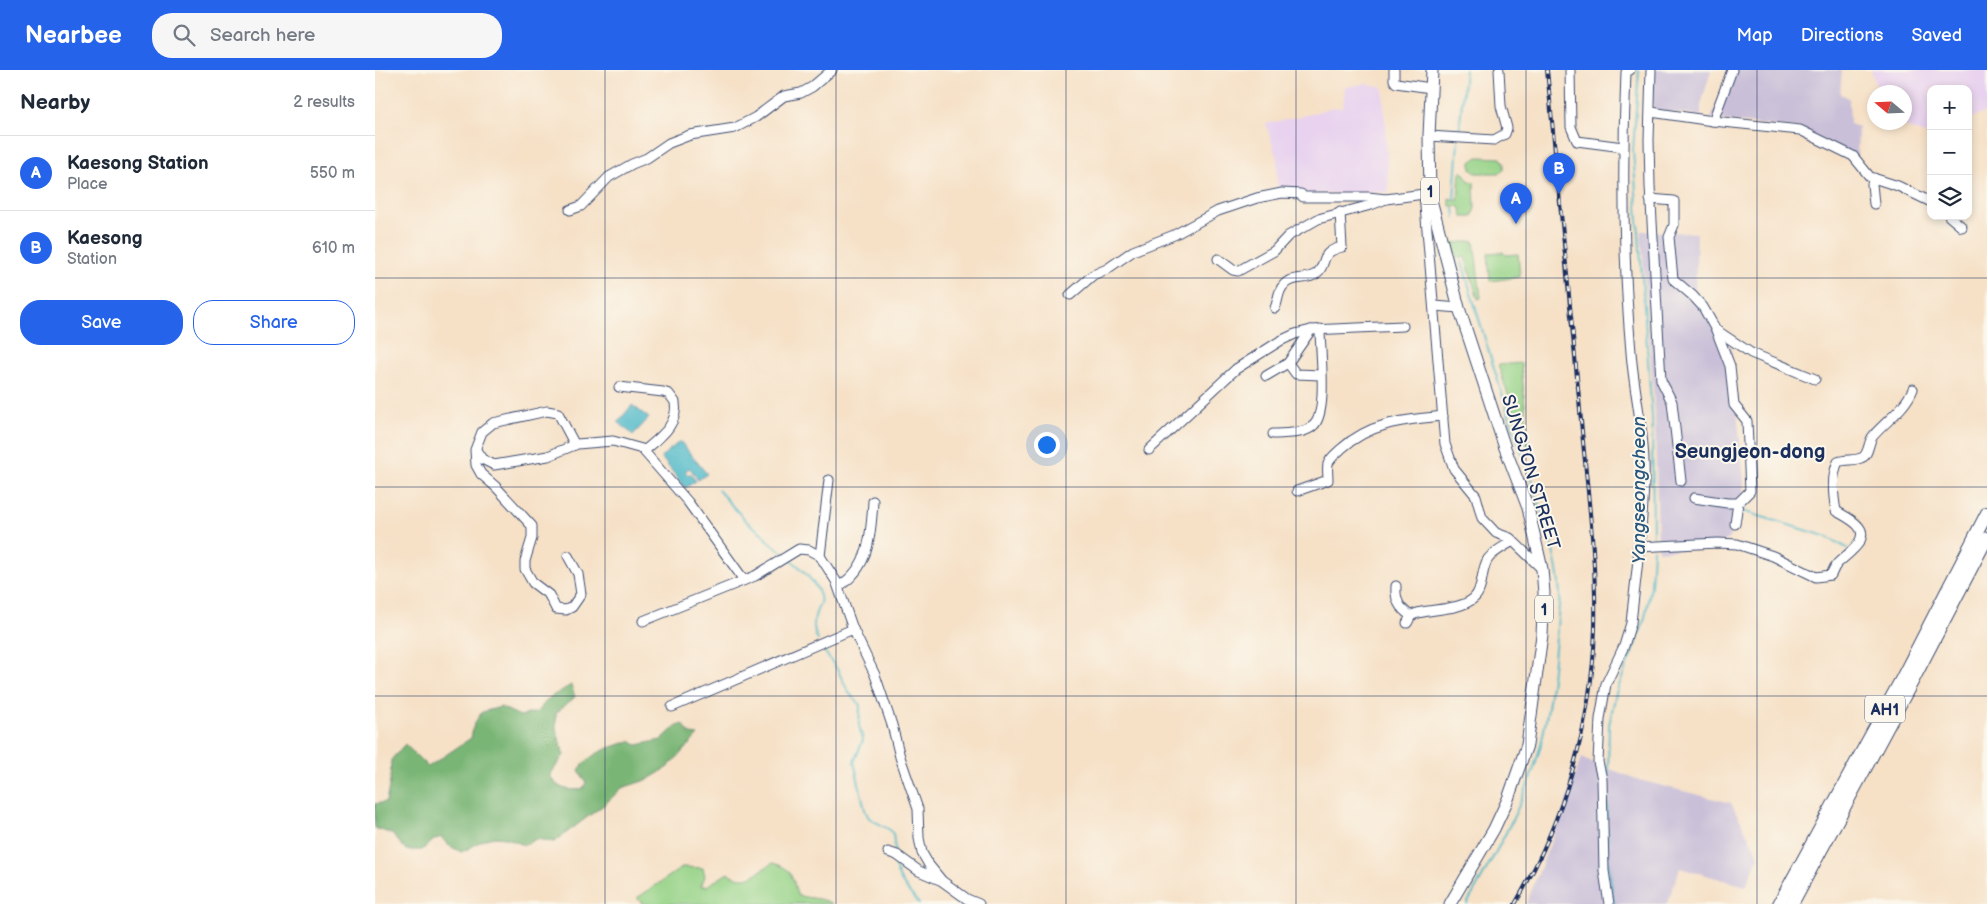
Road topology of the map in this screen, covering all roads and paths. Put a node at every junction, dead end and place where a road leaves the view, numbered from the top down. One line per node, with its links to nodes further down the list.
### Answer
1 (832, 70): 20 (street)
2 (1394, 70): 9 (street)
3 (1432, 70): 9 (main road, SUNGJON STREET / 1)
4 (1499, 70): 12 (street)
5 (1570, 70): 13 (street)
6 (1630, 70): 13 (street)
7 (1651, 70): 10 (street)
8 (1732, 70): 11 (street)
9 (1431, 88): 12 (main road, SUNGJON STREET / 1)
10 (1651, 112): 11 (street); 17 (street)
11 (1713, 121): 14 (street)
12 (1429, 136): 15 (main road, SUNGJON STREET / 1)
13 (1623, 147): 56 (street)
14 (1874, 178): 18 (street); 19 (street)
15 (1427, 195): 16 (street); 28 (street); 30 (main road, SUNGJON STREET / 1)
16 (1386, 199): 21 (street); 27 (street)
17 (1650, 199): 25 (street); 26 (street)
18 (1927, 200)
19 (1874, 204)
20 (571, 210)
21 (1340, 212): 24 (street); 29 (street)
22 (1954, 220): 23 (street)
23 (1963, 227)
24 (1218, 259)
25 (1655, 272): 26 (street); 47 (street)
26 (1671, 272): 33 (street)
27 (1070, 295)
28 (1435, 306): 30 (street); 40 (street)
29 (1275, 308)
30 (1459, 308): 59 (main road, SUNGJON STREET / 1)
31 (1403, 326): 32 (street)
32 (1316, 330): 34 (street); 35 (street); 44 (street)
33 (1716, 330): 37 (street); 51 (street)
34 (1288, 363): 35 (street); 36 (street)
35 (1321, 374): 41 (street)
36 (1266, 376)
37 (1815, 379)
38 (619, 387): 45 (street)
39 (1913, 389): 56 (street)
40 (1443, 416): 48 (street); 55 (street)
41 (1273, 434)
42 (575, 445): 43 (street); 43 (street); 45 (street)
43 (475, 450): 57 (street)
44 (1149, 450)
45 (644, 451): 60 (street)
46 (829, 480): 58 (street)
47 (1681, 480)
48 (1297, 491)
49 (1694, 498): 51 (street)
50 (873, 501): 61 (street)
51 (1737, 507): 53 (street)
52 (1987, 512): 71 (highway, AH1)
53 (1735, 524)
54 (1987, 538): 72 (highway, AH1)
55 (1513, 541): 59 (street); 62 (street)
56 (1638, 547): 70 (street)
57 (568, 556)
58 (820, 556): 60 (street); 61 (street)
59 (1542, 570): 69 (main road, SUNGJON STREET / 1)
60 (744, 580): 63 (street)
61 (839, 586): 64 (street)
62 (1396, 586)
63 (643, 621)
64 (853, 629): 65 (street); 67 (street)
65 (672, 707)
66 (892, 853): 67 (street)
67 (942, 881): 68 (street)
68 (979, 904)
69 (1450, 904)
70 (1609, 904)
71 (1779, 904)
72 (1792, 904)

